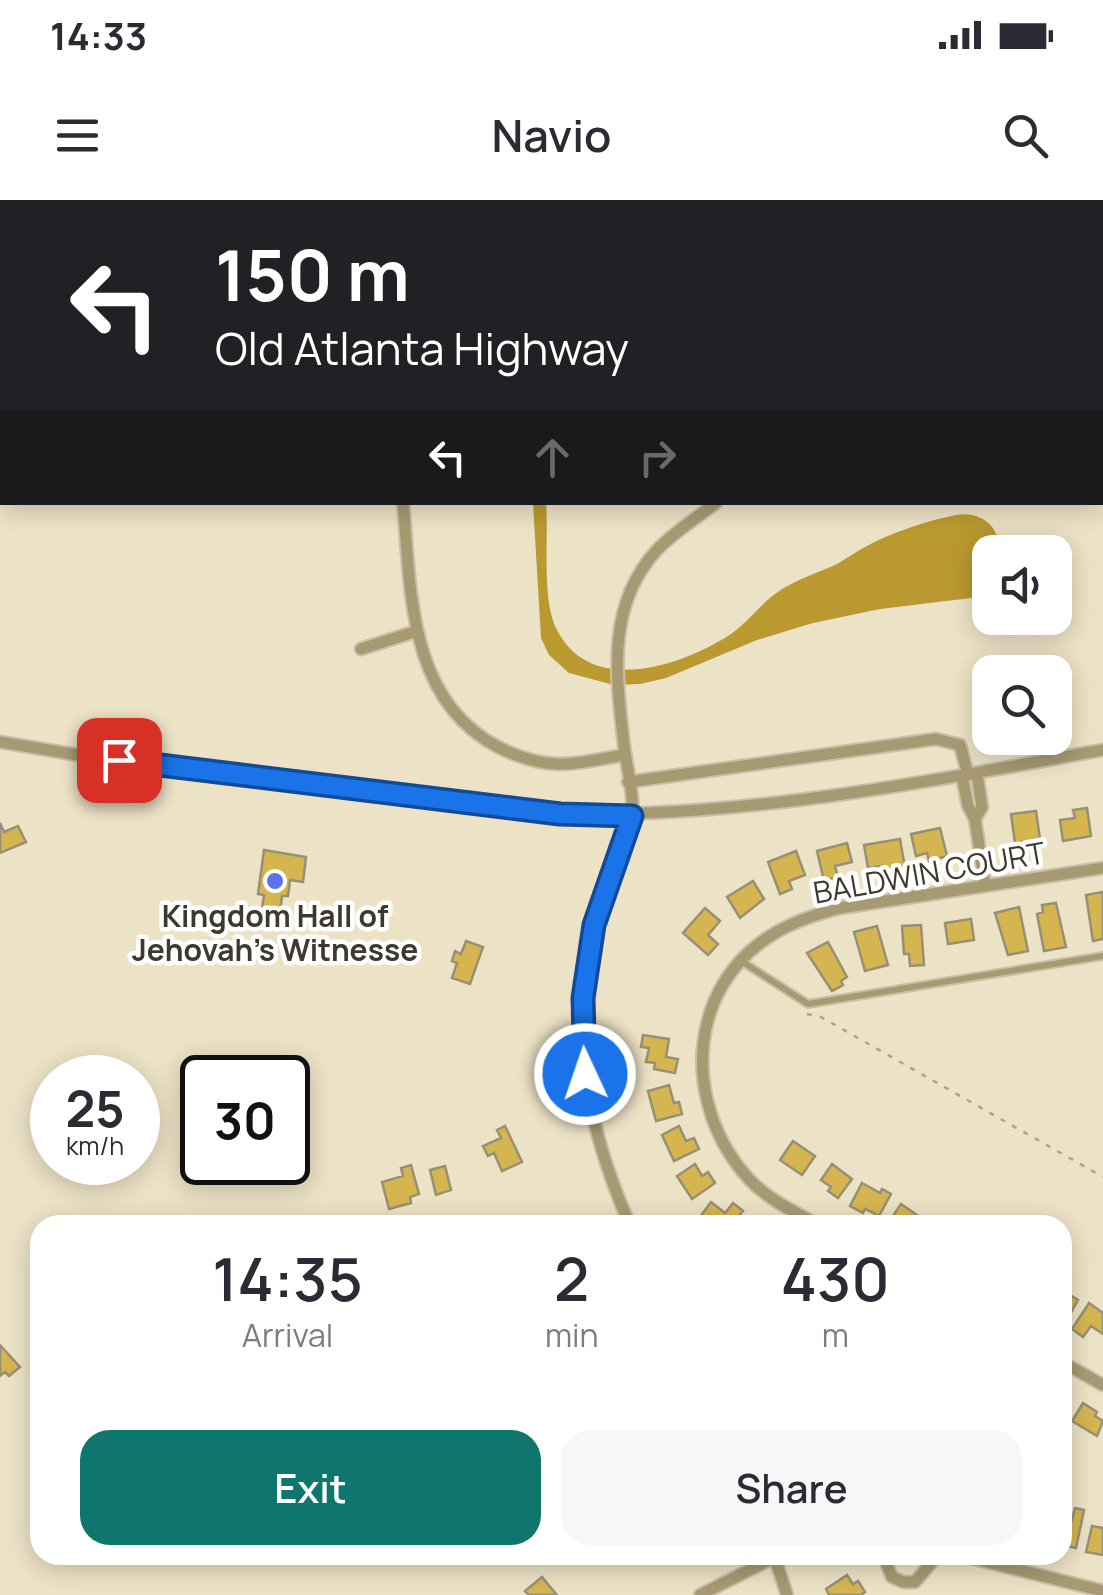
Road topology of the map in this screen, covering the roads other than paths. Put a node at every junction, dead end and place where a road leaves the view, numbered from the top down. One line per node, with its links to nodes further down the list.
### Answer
1 (404, 505): 3 (street)
2 (712, 505): 7 (street)
3 (416, 632): 4 (street); 7 (street)
4 (360, 649)
5 (0, 742): 10 (street)
6 (1103, 750): 8 (street)
7 (625, 755): 9 (street)
8 (969, 775): 9 (street); 10 (street); 12 (street)
9 (628, 782): 10 (street)
10 (632, 816): 15 (street)
11 (1103, 868): 12 (street, BALDWIN COURT)
12 (985, 886): 14 (street, BALDWIN COURT)
13 (1103, 956): 14 (lane)
14 (741, 960): 16 (street, BALDWIN COURT)
15 (626, 1215)
16 (800, 1215)
17 (1072, 1368): 18 (street)
18 (1103, 1385)
19 (757, 1565): 25 (street)
20 (777, 1565): 26 (street)
21 (888, 1565): 22 (street)
22 (929, 1565)
23 (998, 1565): 24 (street)
24 (1103, 1592)
25 (700, 1595)
26 (787, 1595)

